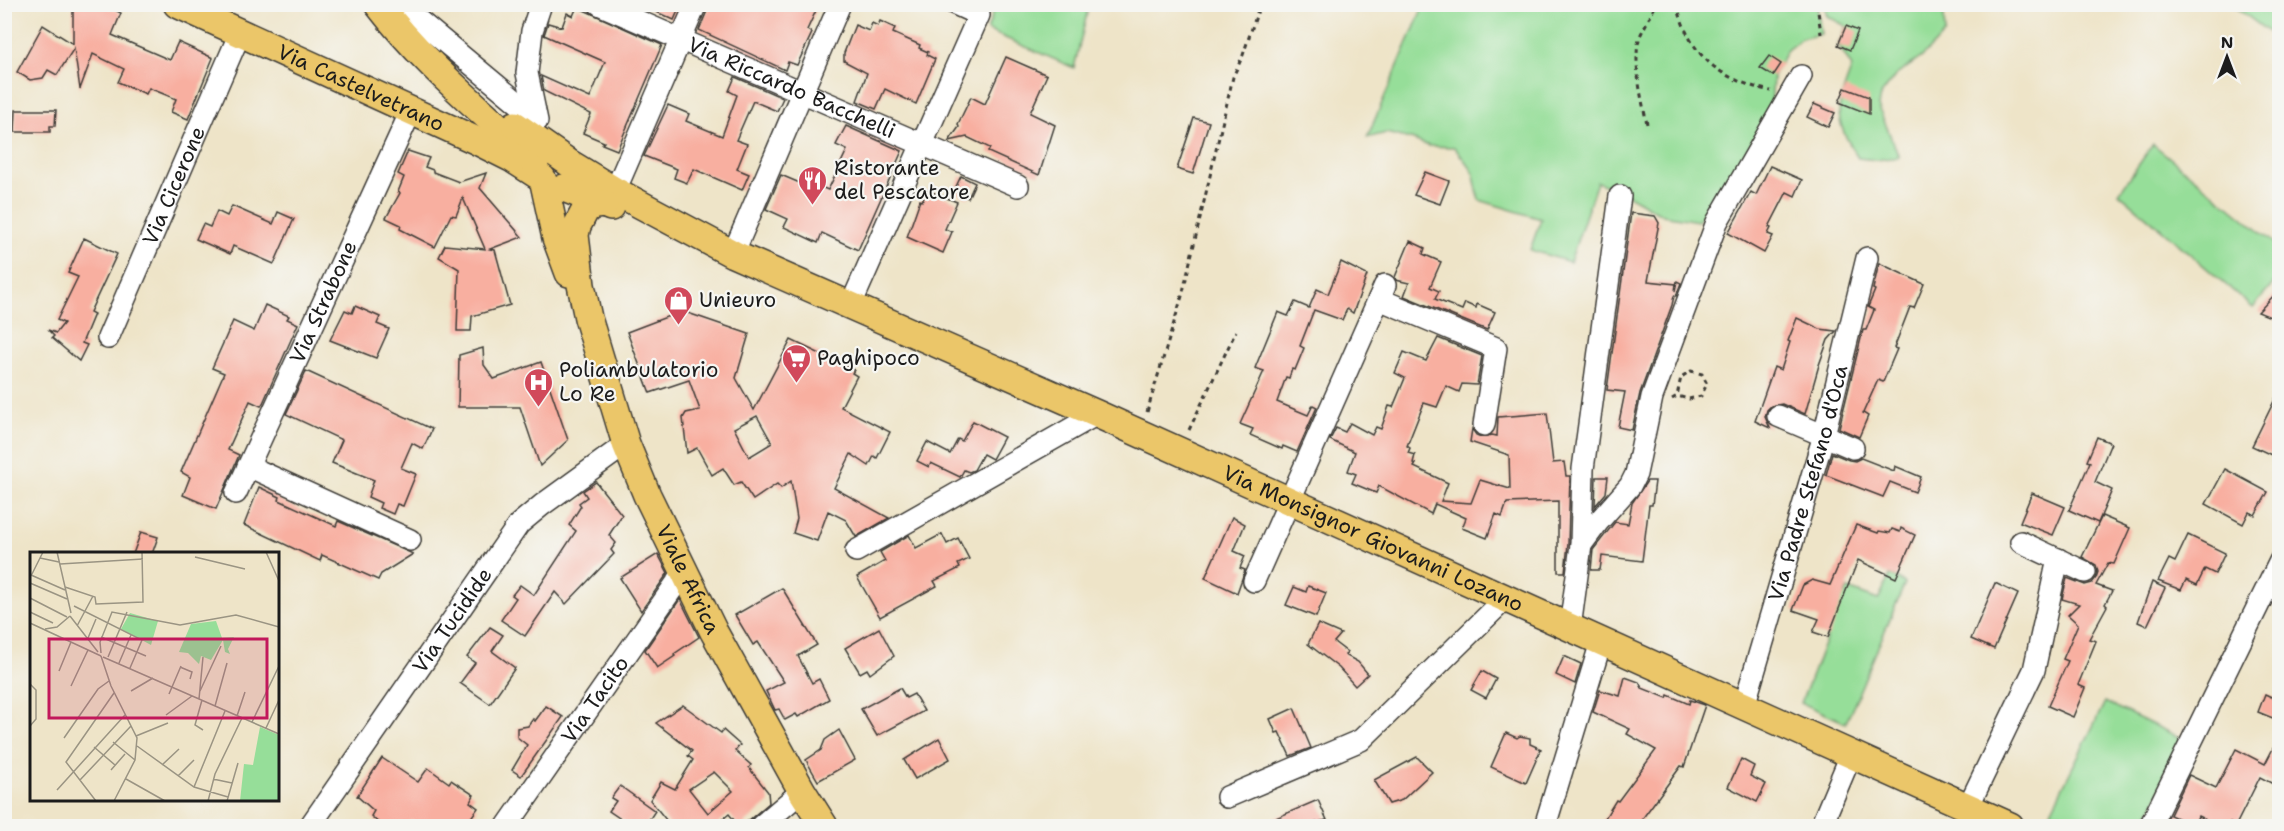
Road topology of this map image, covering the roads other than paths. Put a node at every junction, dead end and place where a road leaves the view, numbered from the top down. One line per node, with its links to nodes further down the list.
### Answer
1 (177, 4): 8 (main road, Via Castelvetrano)
2 (541, 4): 13 (street)
3 (599, 4): 9 (street, Via Riccardo Bacchelli)
4 (696, 4): 9 (street)
5 (840, 4): 11 (street)
6 (955, 4): 14 (street)
7 (391, 8): 13 (street); 15 (main road)
8 (240, 33): 12 (main road, Via Castelvetrano); 24 (street, Via Cicerone)
9 (680, 40): 11 (street, Via Riccardo Bacchelli); 18 (street)
10 (1801, 76): 36 (street)
11 (801, 92): 14 (street, Via Riccardo Bacchelli); 19 (street)
12 (411, 111): 15 (main road, Via Castelvetrano); 31 (street, Via Strabone)
13 (535, 117): 15 (street)
14 (921, 144): 16 (street, Via Riccardo Bacchelli); 22 (street)
15 (557, 174): 18 (main road, Via Monsignor Giovanni Lozano); 21 (main road); 23 (main road)
16 (1018, 186)
17 (1620, 196): 36 (street)
18 (609, 197): 19 (main road, Via Monsignor Giovanni Lozano); 21 (main road)
19 (733, 254): 22 (main road, Via Monsignor Giovanni Lozano)
20 (1867, 258): 28 (street, Via Padre Stefano d'Oca)
21 (581, 285): 23 (main road)
22 (850, 307): 25 (main road, Via Monsignor Giovanni Lozano)
23 (588, 318): 29 (main road, Viale Africa)
24 (108, 338)
25 (1097, 414): 33 (main road, Via Monsignor Giovanni Lozano); 37 (street)
26 (1778, 416): 28 (street)
27 (1484, 425): 33 (street)
28 (1824, 435): 30 (street); 46 (street, Via Padre Stefano d'Oca)
29 (626, 444): 40 (main road, Viale Africa); 51 (street, Via Tucidide)
30 (1853, 448)
31 (248, 466): 32 (street, Via Strabone); 34 (street)
32 (237, 493)
33 (1289, 501): 42 (street); 43 (main road, Via Monsignor Giovanni Lozano)
34 (410, 540)
35 (2021, 542): 38 (street)
36 (1581, 545): 44 (street)
37 (856, 551)
38 (2058, 560): 41 (street); 50 (street)
39 (2280, 561): 58 (street)
40 (684, 572): 48 (main road, Viale Africa); 52 (street, Via Tacito)
41 (2085, 572)
42 (1254, 581)
43 (1505, 599): 44 (main road, Via Monsignor Giovanni Lozano); 49 (street)
44 (1570, 628): 45 (main road, Via Monsignor Giovanni Lozano)
45 (1601, 642): 46 (main road, Via Monsignor Giovanni Lozano); 55 (street)
46 (1744, 706): 47 (main road, Via Monsignor Giovanni Lozano)
47 (1851, 755): 50 (main road, Via Monsignor Giovanni Lozano); 56 (street)
48 (802, 791): 53 (street); 54 (main road, Viale Africa)
49 (1227, 797)
50 (1968, 807): 57 (main road, Via Monsignor Giovanni Lozano)
51 (310, 826)
52 (507, 826)
53 (761, 826)
54 (824, 826)
55 (1545, 826)
56 (1821, 826)
57 (2010, 826)
58 (2150, 826)

